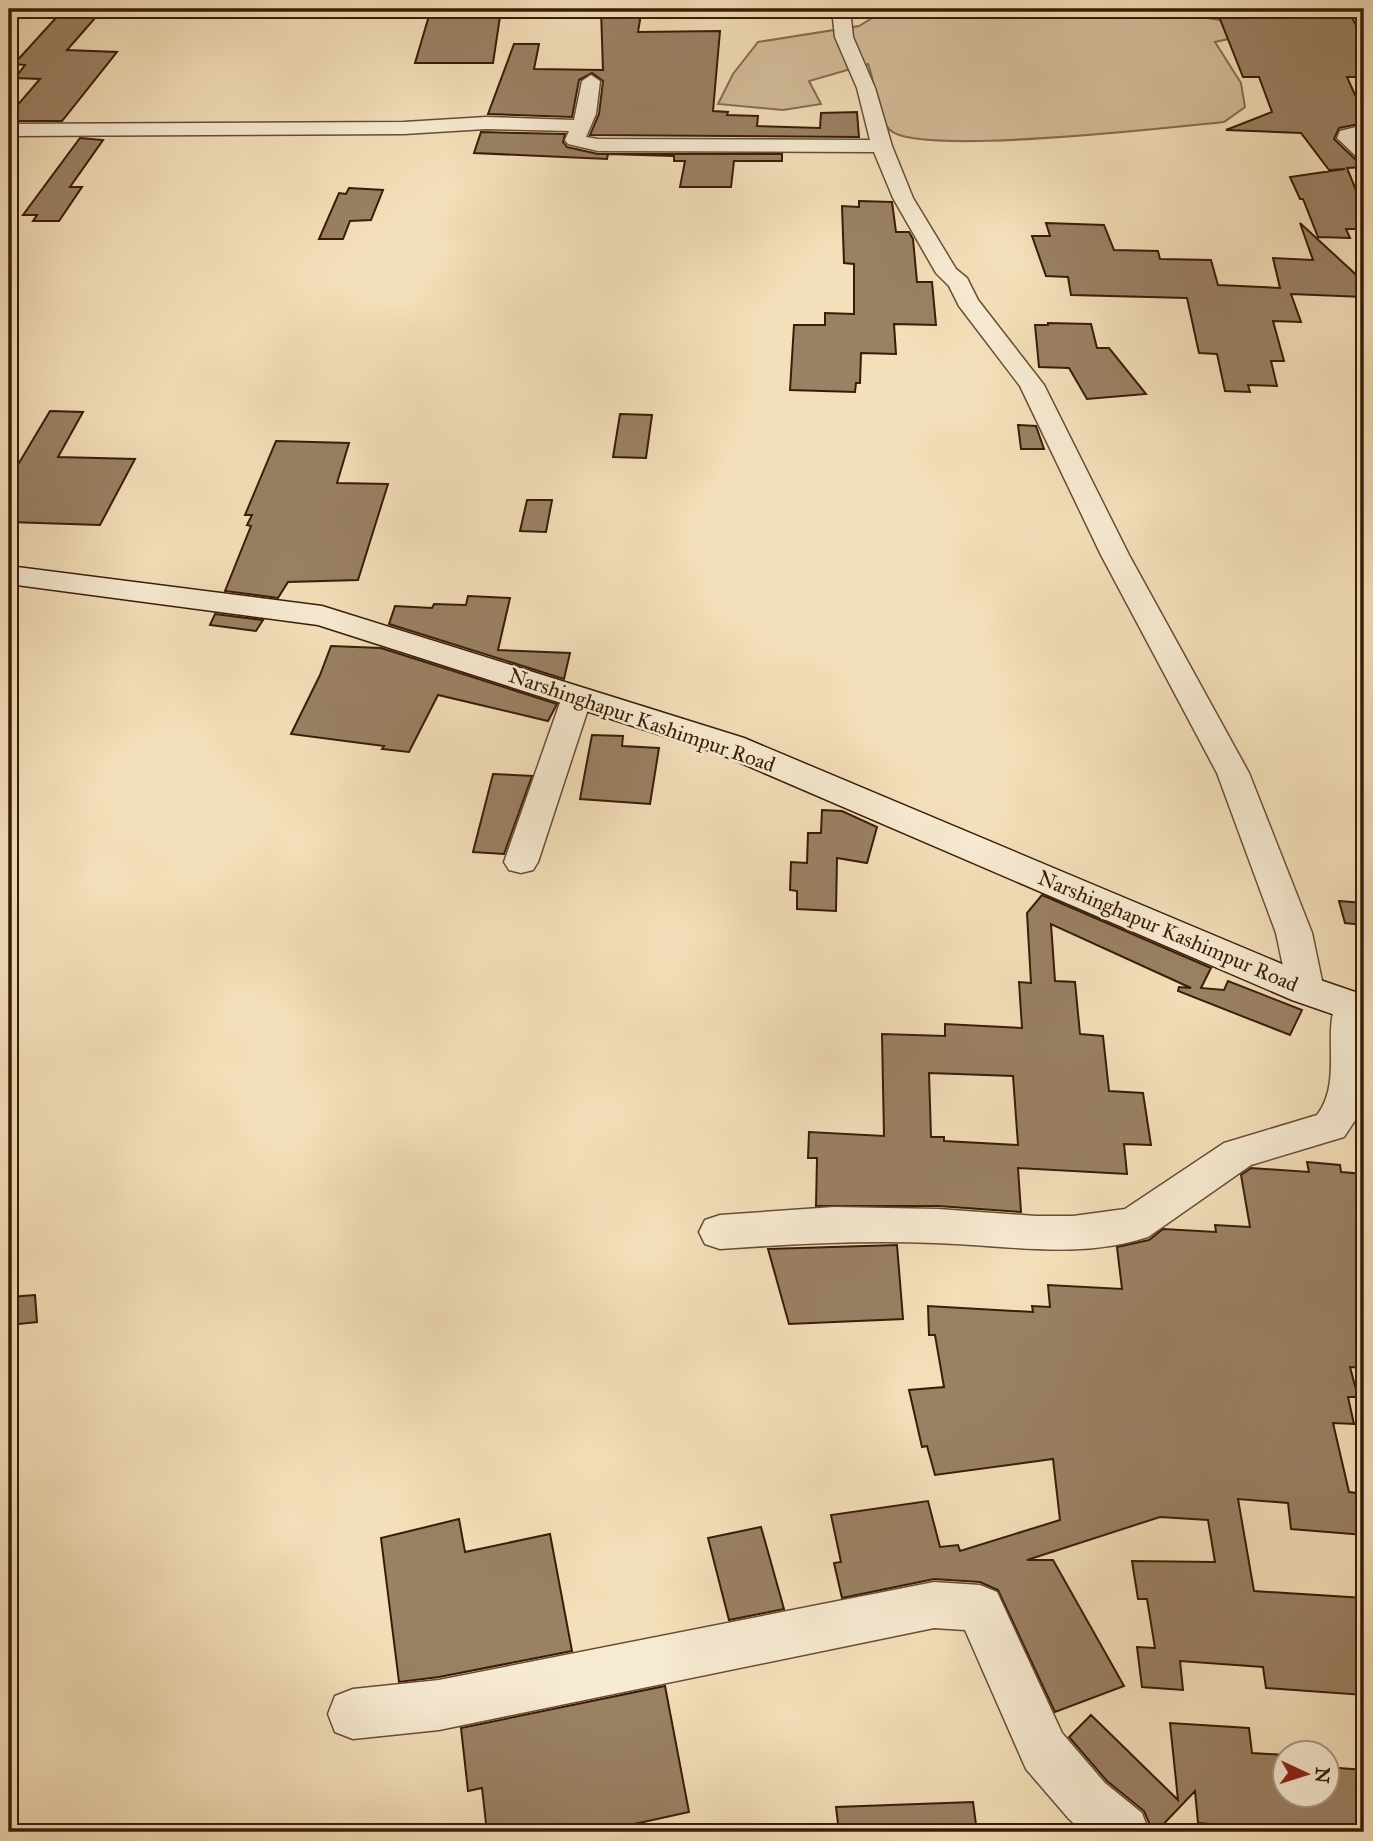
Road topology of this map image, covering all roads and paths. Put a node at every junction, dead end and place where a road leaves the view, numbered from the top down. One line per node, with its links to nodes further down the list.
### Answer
1 (841, 9): 6 (street)
2 (591, 81): 3 (street)
3 (581, 126): 4 (street); 6 (street)
4 (9, 130)
5 (1364, 131): 7 (street)
6 (882, 146): 11 (street)
7 (1364, 153)
8 (9, 575): 9 (street, Narshinghapur Kashimpur Road)
9 (577, 697): 10 (street); 11 (street, Narshinghapur Kashimpur Road)
10 (520, 862)
11 (1306, 990): 12 (street, Narshinghapur Kashimpur Road)
12 (1358, 1008): 13 (street)
13 (720, 1232)
14 (353, 1714): 15 (street)
15 (1123, 1832)

